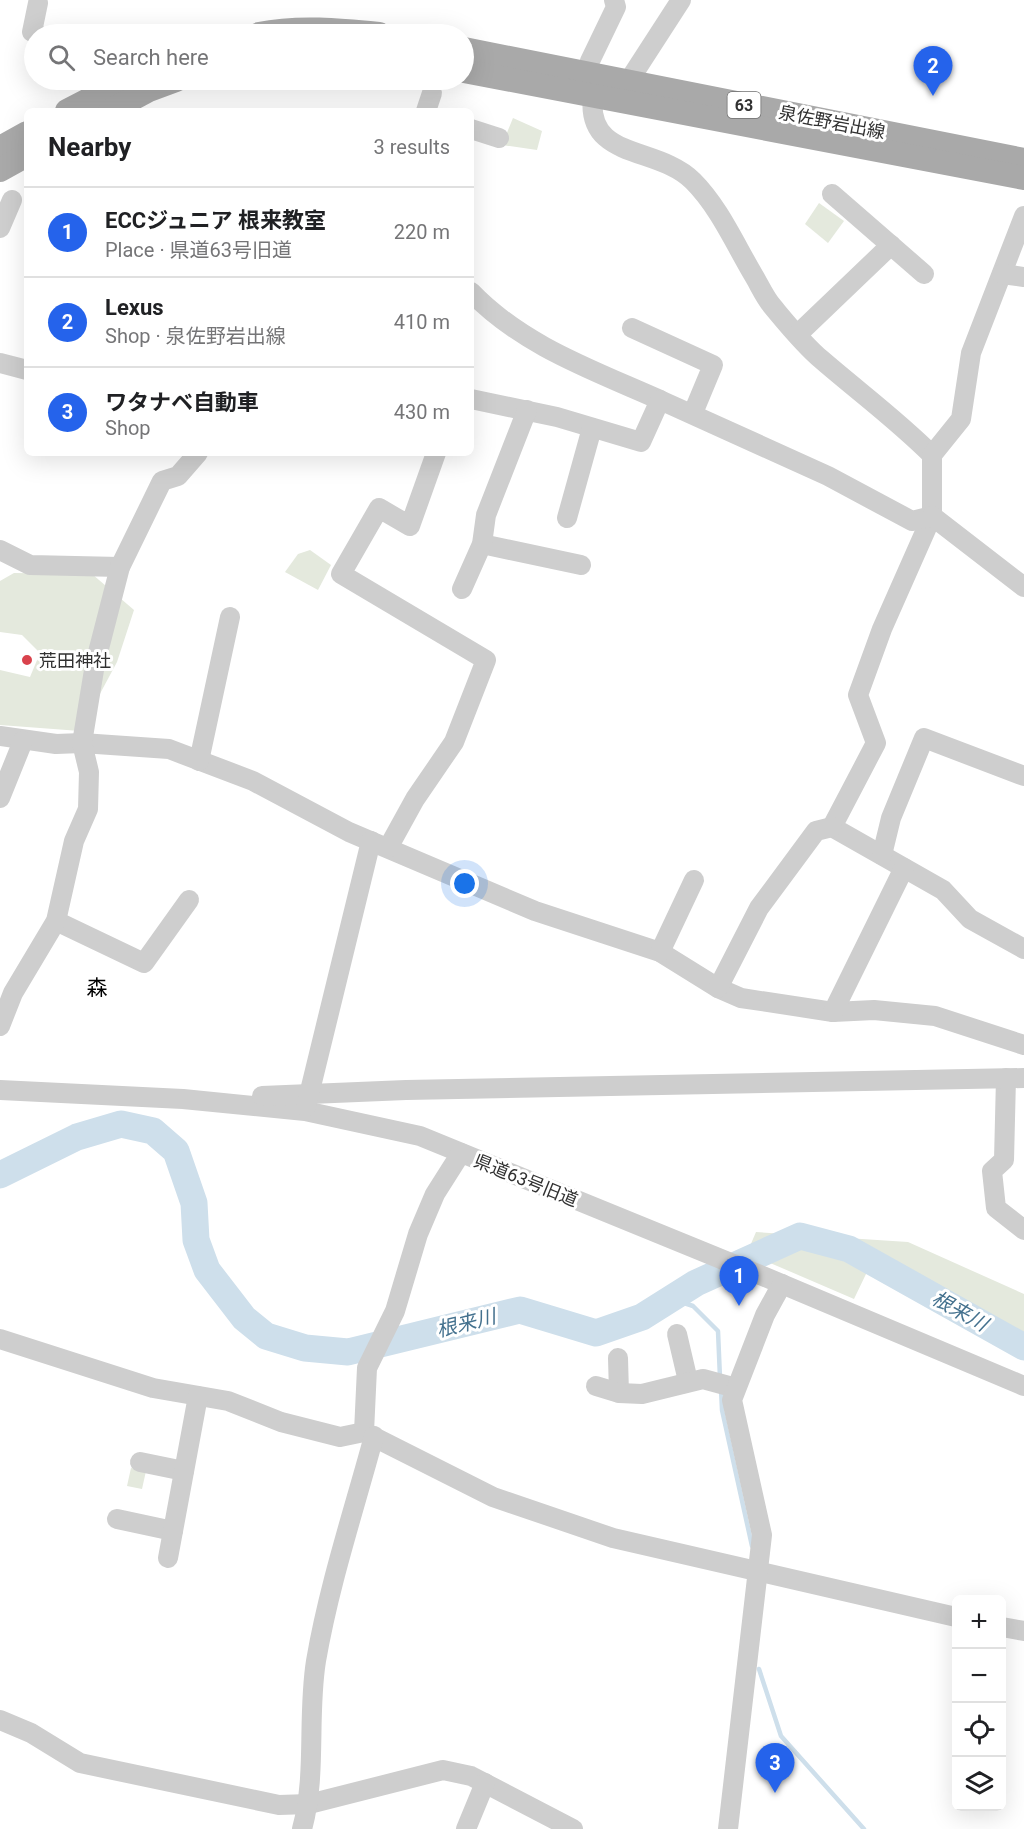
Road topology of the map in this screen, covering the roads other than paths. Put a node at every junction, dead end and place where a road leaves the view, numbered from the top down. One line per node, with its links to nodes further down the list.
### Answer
1 (614, 0): 7 (street)
2 (681, 0): 10 (street)
3 (36, 1): 4 (street)
4 (33, 24)
5 (474, 52): 7 (main road, 泉佐野岩出線 / 63)
6 (474, 72): 7 (main road, 泉佐野岩出線 / 63)
7 (590, 84): 10 (main road, 泉佐野岩出線 / 63); 31 (street)
8 (103, 90): 11 (main road)
9 (149, 90): 12 (main road)
10 (625, 91): 18 (main road, 泉佐野岩出線 / 63); 20 (main road, 泉佐野岩出線 / 63)
11 (72, 108)
12 (116, 108)
13 (474, 130): 15 (street)
14 (24, 135): 16 (main road)
15 (499, 138)
16 (0, 148)
17 (24, 157): 19 (main road)
18 (1024, 160)
19 (0, 170)
20 (1024, 178)
21 (832, 194): 25 (street)
22 (13, 201): 24 (street)
23 (1024, 216): 27 (street)
24 (0, 228)
25 (891, 245): 26 (street); 31 (street)
26 (924, 274)
27 (1002, 274): 28 (street); 39 (street)
28 (1024, 277)
29 (474, 295): 35 (street)
30 (632, 328): 37 (street)
31 (798, 334): 39 (street)
32 (0, 363): 33 (street)
33 (24, 369)
34 (474, 400): 36 (street)
35 (660, 400): 37 (street); 38 (street)
36 (527, 410): 38 (street); 44 (street)
37 (693, 413): 42 (street)
38 (592, 428): 43 (street)
39 (932, 455): 42 (street)
40 (195, 456): 47 (street)
41 (435, 456): 58 (street)
42 (932, 516): 48 (street); 57 (street)
43 (567, 518)
44 (483, 543): 46 (street); 49 (street)
45 (0, 550): 47 (street)
46 (581, 565)
47 (120, 567): 53 (street)
48 (1024, 587)
49 (462, 589)
50 (230, 616): 54 (street)
51 (0, 736): 52 (street)
52 (23, 741): 53 (street); 56 (street)
53 (82, 743): 54 (street); 63 (street)
54 (199, 760): 58 (street)
55 (1024, 776): 59 (street)
56 (0, 798)
57 (832, 827): 59 (street); 67 (street)
58 (380, 844): 65 (street); 73 (street)
59 (882, 855): 60 (street)
60 (904, 868): 64 (street); 68 (street)
61 (694, 880): 65 (street)
62 (189, 900): 63 (street)
63 (56, 921): 66 (street)
64 (1024, 949)
65 (660, 952): 67 (street)
66 (7, 988): 69 (street)
67 (718, 988): 68 (street)
68 (833, 1012): 70 (street)
69 (0, 1026)
70 (1024, 1045)
71 (1015, 1078): 73 (street); 75 (street)
72 (0, 1090): 73 (street, 県道63号旧道)
73 (307, 1102): 74 (street, 県道63号旧道)
74 (461, 1153): 76 (street, 県道63号旧道); 86 (street)
75 (1024, 1230)
76 (773, 1280): 81 (street); 83 (street, 県道63号旧道)
77 (677, 1334): 80 (street)
78 (0, 1339): 85 (street)
79 (618, 1358): 84 (street)
80 (688, 1381): 81 (street); 84 (street)
81 (727, 1385): 92 (street)
82 (596, 1386): 84 (street)
83 (1024, 1386)
84 (619, 1393)
85 (198, 1396): 86 (street); 88 (street)
86 (369, 1434): 92 (street); 98 (street)
87 (140, 1462): 88 (street)
88 (184, 1472): 90 (street)
89 (117, 1519): 90 (street)
90 (173, 1531): 91 (street)
91 (168, 1558)
92 (760, 1573): 93 (street); 102 (street)
93 (952, 1616)
94 (1006, 1628): 95 (street)
95 (1024, 1631)
96 (0, 1720): 98 (street)
97 (485, 1783): 98 (street); 100 (street); 101 (street)
98 (309, 1804): 99 (street)
99 (302, 1829)
100 (466, 1829)
101 (573, 1829)
102 (728, 1829)

